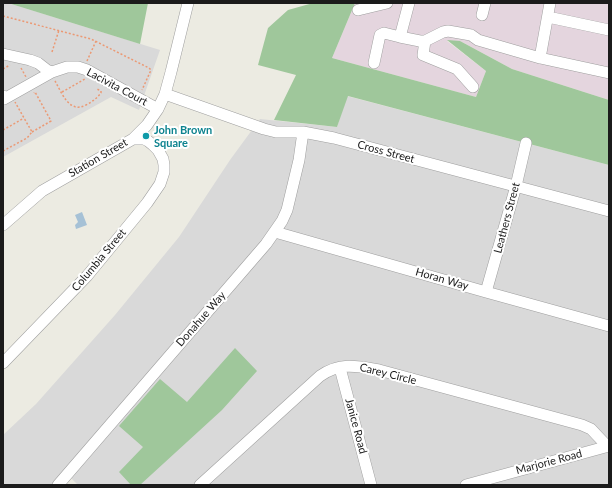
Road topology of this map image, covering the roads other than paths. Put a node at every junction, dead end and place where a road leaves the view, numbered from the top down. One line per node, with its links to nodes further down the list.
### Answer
1 (188, 3): 18 (street, Station Street)
2 (387, 3): 6 (street)
3 (408, 3): 10 (street)
4 (485, 3): 7 (street)
5 (550, 3): 8 (street)
6 (358, 10)
7 (482, 15)
8 (548, 17): 9 (street); 13 (street)
9 (609, 30)
10 (400, 37): 11 (street); 14 (street)
11 (425, 41): 13 (street); 17 (street)
12 (3, 54): 16 (street)
13 (540, 58): 15 (street)
14 (374, 63)
15 (609, 73)
16 (52, 75): 19 (street, Lacivita Court); 20 (street, Lacivita Court)
17 (473, 87)
18 (165, 94): 20 (street, Station Street); 22 (street, Cross Street)
19 (3, 96)
20 (158, 109): 21 (street, Station Street)
21 (147, 125): 23 (street, Station Street); 25 (street, Columbia Street)
22 (303, 132): 26 (street, Cross Street); 29 (street, Donahue Way)
23 (133, 138): 25 (street); 28 (street, Station Street)
24 (526, 143): 26 (street, Leathers Street)
25 (153, 145): 32 (street, Columbia Street)
26 (516, 186): 27 (street, Cross Street); 30 (street, Leathers Street)
27 (609, 212)
28 (3, 225)
29 (275, 232): 30 (street, Horan Way); 35 (street, Donahue Way)
30 (486, 292): 31 (street, Horan Way)
31 (609, 326)
32 (3, 364)
33 (340, 368): 34 (street, Carey Circle); 36 (street, Carey Circle); 37 (street, Janice Road)
34 (608, 446): 38 (street, Marjorie Road)
35 (58, 485)
36 (200, 485)
37 (371, 485)
38 (466, 485)

